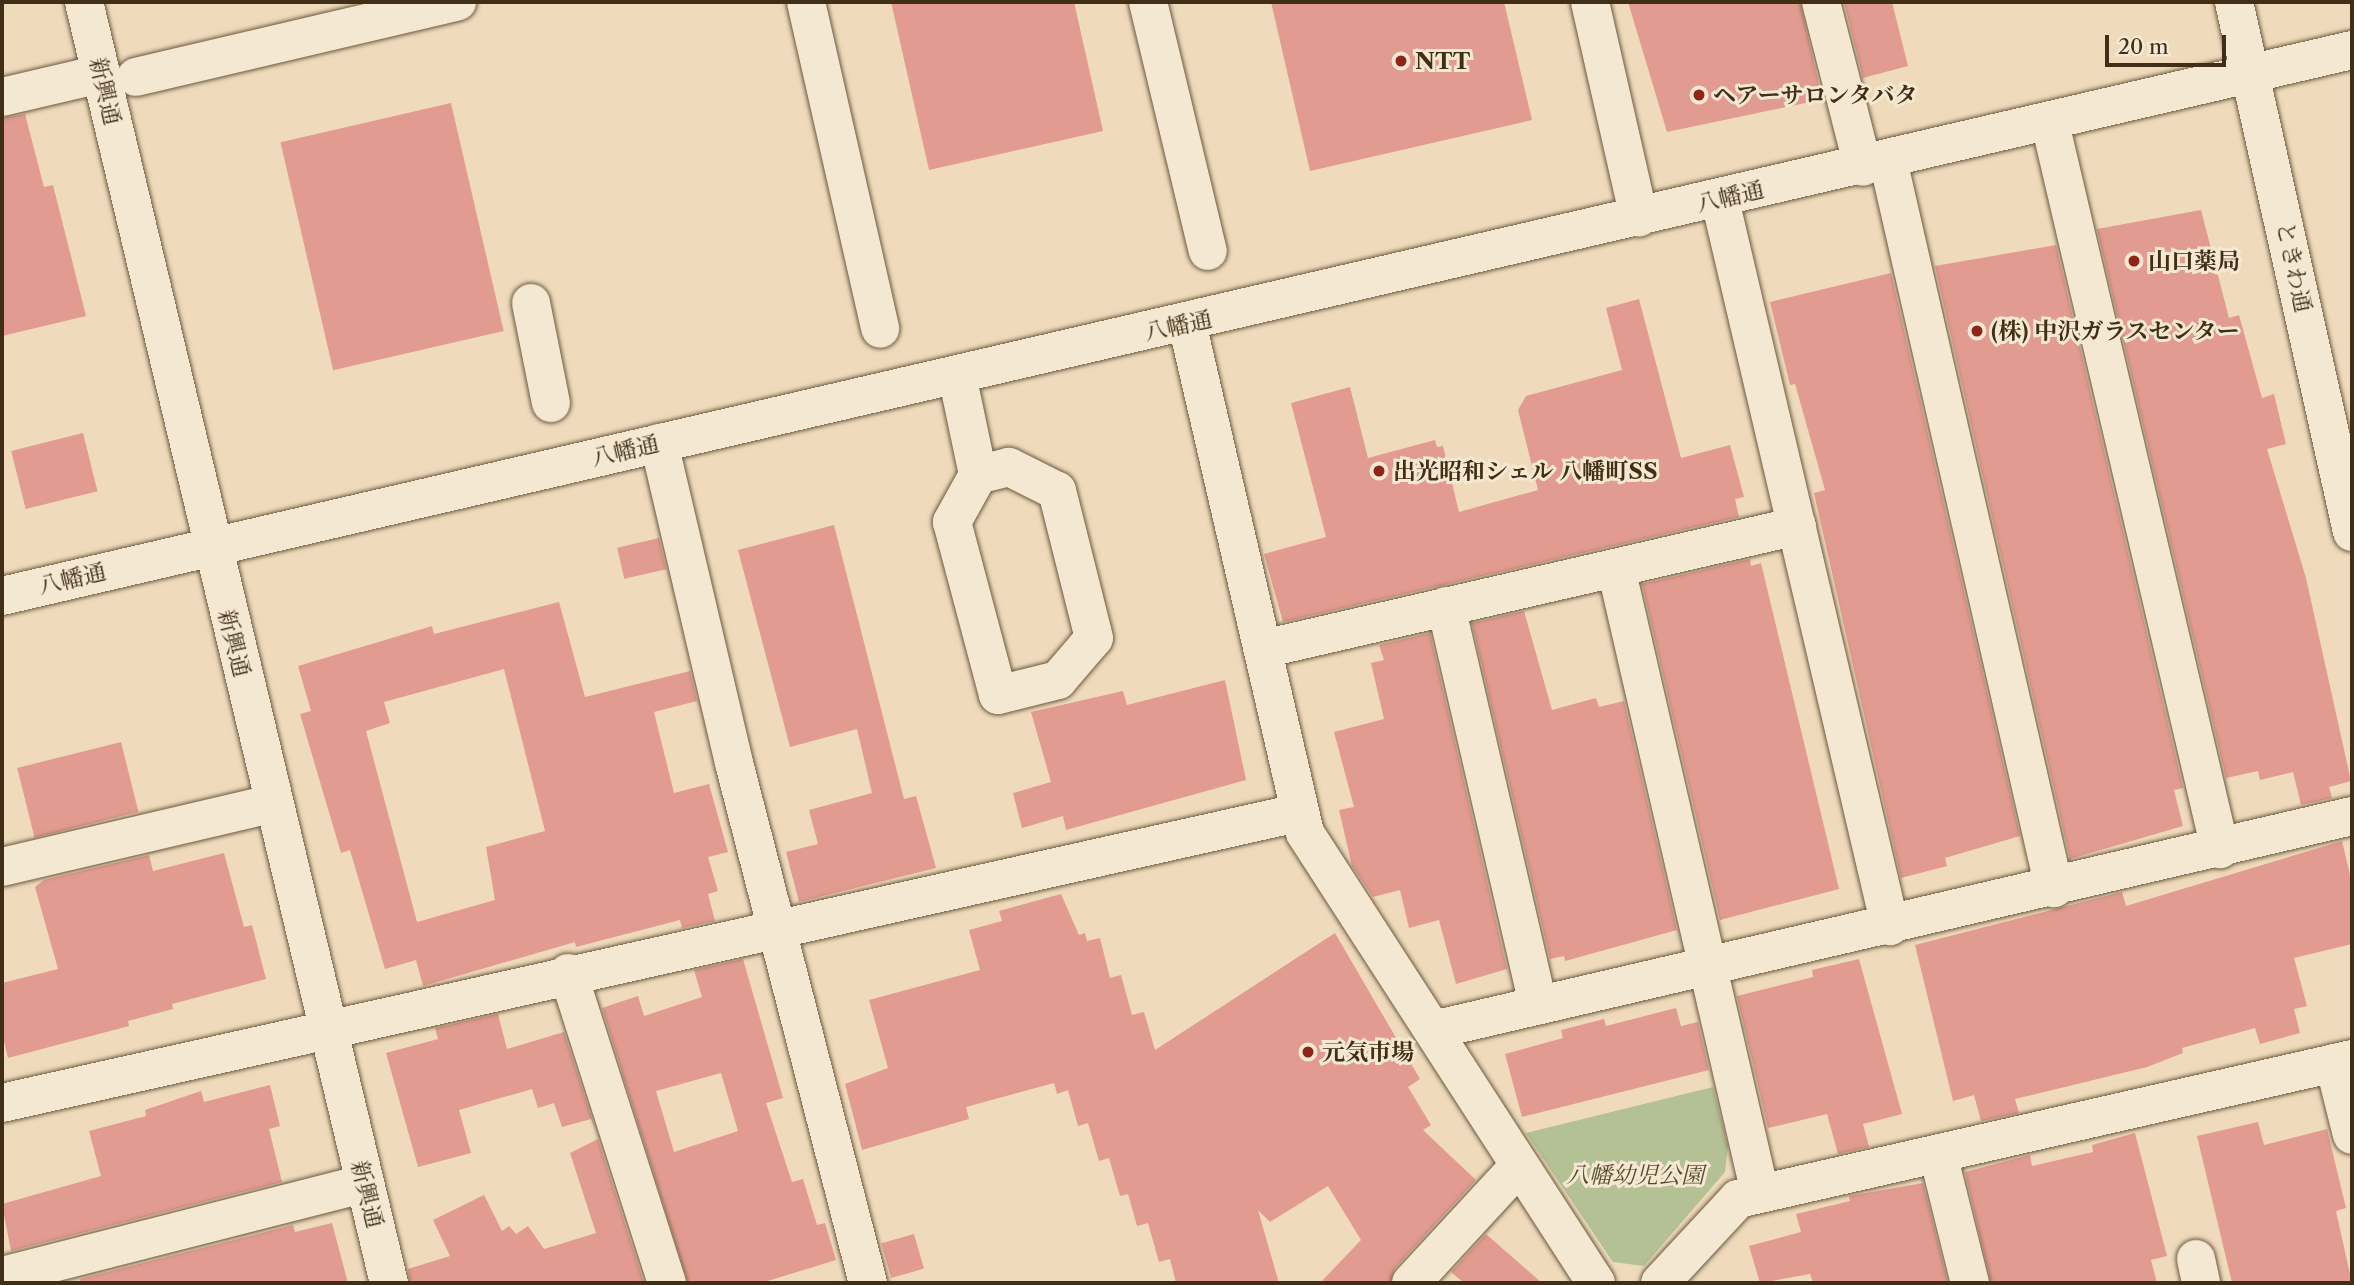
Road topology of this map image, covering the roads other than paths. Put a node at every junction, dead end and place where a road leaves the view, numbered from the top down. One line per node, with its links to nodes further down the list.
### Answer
1 (84, 2): 10 (street, 新興通)
2 (457, 2): 10 (street)
3 (806, 2): 19 (street)
4 (1149, 2): 16 (street)
5 (1590, 2): 15 (street)
6 (1821, 2): 13 (street)
7 (2234, 2): 9 (street, ときわ通)
8 (2352, 50): 9 (street, 八幡通)
9 (2251, 75): 12 (street, 八幡通); 25 (street, ときわ通)
10 (118, 76): 11 (street); 26 (street, 新興通)
11 (2, 97)
12 (2050, 123): 13 (street, 八幡通); 34 (street)
13 (1876, 164): 14 (street, 八幡通); 36 (street)
14 (1720, 200): 15 (street, 八幡通); 24 (street)
15 (1639, 218): 18 (street, 八幡通)
16 (1208, 251)
17 (531, 303): 21 (street)
18 (1187, 323): 20 (street, 八幡通); 30 (street)
19 (880, 329)
20 (957, 375): 22 (street, 八幡通); 23 (street)
21 (551, 403)
22 (659, 443): 26 (street, 八幡通); 37 (street)
23 (978, 475): 23 (street)
24 (1797, 526): 27 (street); 38 (street)
25 (2352, 532)
26 (210, 547): 28 (street, 八幡通); 31 (street, 新興通)
27 (1616, 568): 29 (street); 39 (street)
28 (2, 596)
29 (1446, 606): 30 (street); 41 (street)
30 (1263, 649): 32 (street)
31 (274, 803): 35 (street); 42 (street, 新興通)
32 (1297, 813): 37 (street); 43 (street)
33 (2352, 816): 34 (street)
34 (2220, 849): 36 (street)
35 (2, 867)
36 (2054, 888): 38 (street)
37 (775, 926): 40 (street); 54 (street)
38 (1890, 926): 39 (street)
39 (1706, 970): 41 (street); 50 (street)
40 (568, 973): 42 (street); 53 (street)
41 (1538, 1006): 43 (street)
42 (327, 1027): 45 (street); 49 (street, 新興通)
43 (1433, 1030): 48 (street)
44 (2343, 1061): 46 (street); 47 (street)
45 (2, 1103)
46 (2352, 1136)
47 (1938, 1154): 50 (street); 58 (street)
48 (1519, 1166): 55 (street); 56 (street)
49 (364, 1184): 51 (street); 52 (street, 新興通)
50 (1760, 1193): 57 (street)
51 (2, 1276)
52 (389, 1283)
53 (667, 1283)
54 (868, 1283)
55 (1412, 1283)
56 (1596, 1283)
57 (1660, 1283)
58 (1970, 1283)

